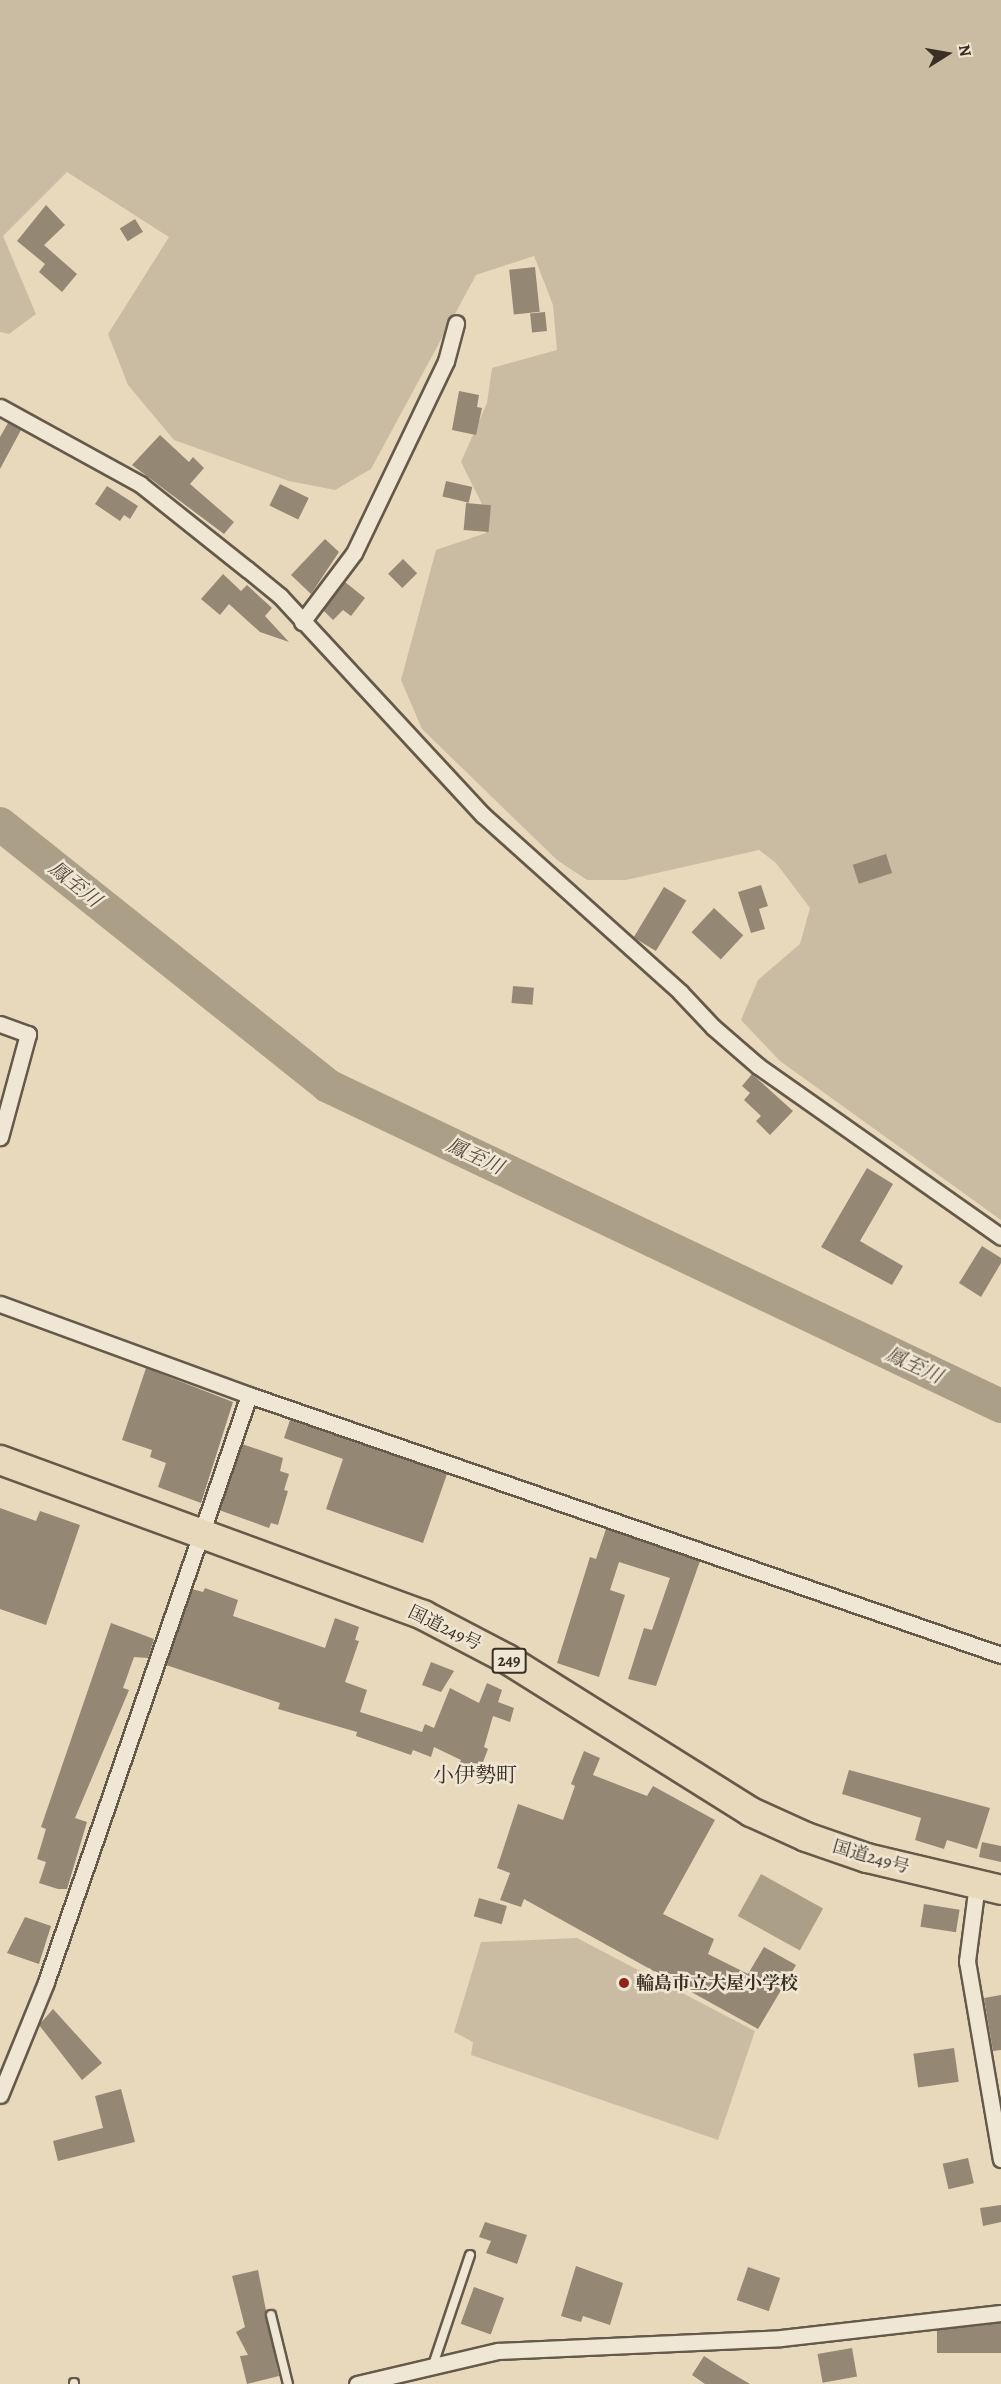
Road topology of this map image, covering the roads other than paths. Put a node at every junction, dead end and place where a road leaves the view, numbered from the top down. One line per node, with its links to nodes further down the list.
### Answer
1 (456, 323): 3 (street)
2 (0, 407): 3 (street)
3 (302, 622): 6 (street)
4 (0, 1024): 5 (street)
5 (0, 1137)
6 (1001, 1237)
7 (0, 1304): 8 (street)
8 (249, 1395): 10 (street); 11 (street)
9 (0, 1460): 10 (highway, 国道249号 / 249)
10 (202, 1532): 12 (highway, 国道249号 / 249); 13 (street)
11 (1001, 1655)
12 (989, 1887): 14 (street)
13 (0, 2095)
14 (1001, 2159)
15 (470, 2255): 18 (lane)
16 (1001, 2313): 18 (street)
17 (271, 2315): 19 (lane)
18 (429, 2366): 20 (street); 21 (street)
19 (288, 2384)
20 (357, 2384)
21 (418, 2384)

